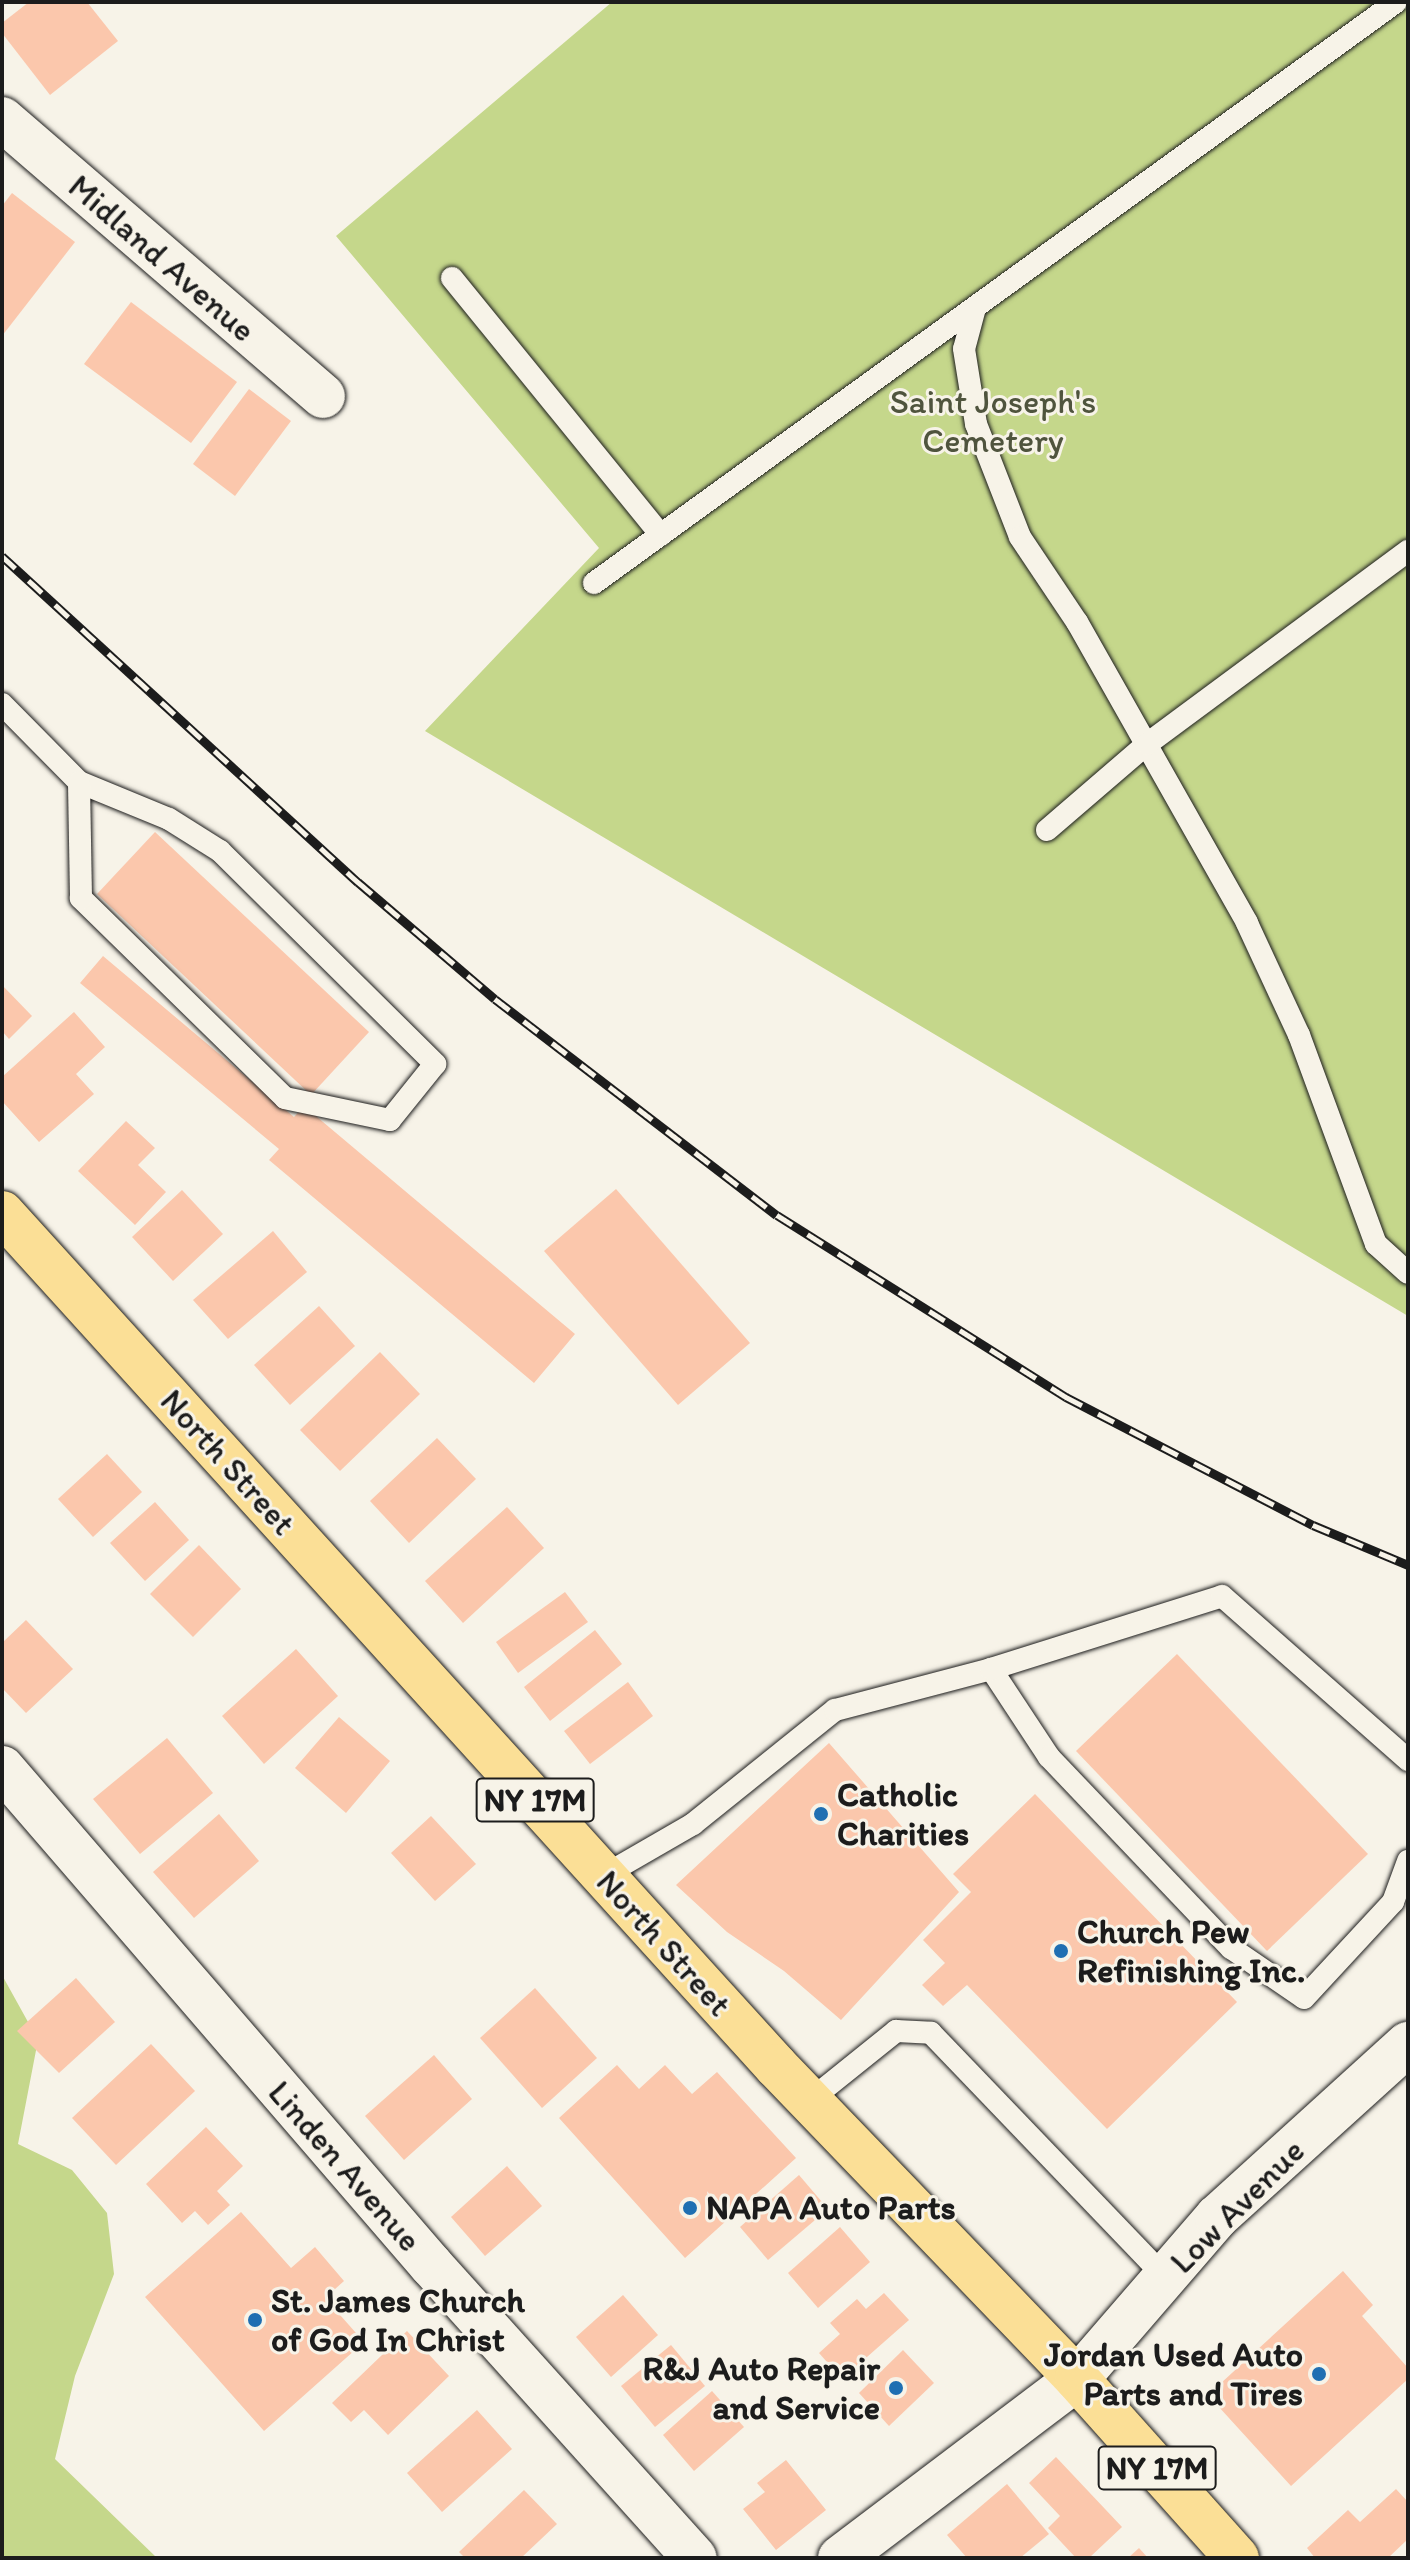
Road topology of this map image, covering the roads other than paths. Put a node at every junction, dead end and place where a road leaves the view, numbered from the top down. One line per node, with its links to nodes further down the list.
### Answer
1 (1396, 2): 4 (lane)
2 (2, 119): 5 (street, Midland Avenue)
3 (452, 278): 6 (lane)
4 (975, 308): 6 (lane); 10 (lane)
5 (323, 396)
6 (661, 535): 8 (lane)
7 (1408, 551): 10 (lane)
8 (594, 583)
9 (2, 704): 11 (lane)
10 (1147, 744): 12 (lane); 14 (lane)
11 (79, 782): 11 (lane)
12 (1047, 830)
13 (2, 1213): 19 (main road, North Street / NY 17M)
14 (1408, 1273)
15 (991, 1669): 16 (lane); 18 (lane); 19 (lane)
16 (1408, 1760)
17 (2, 1768): 24 (street, Linden Avenue)
18 (1408, 1861)
19 (603, 1876): 21 (main road, North Street / NY 17M)
20 (1408, 2044): 22 (street, Low Avenue)
21 (809, 2101): 22 (lane); 23 (main road, North Street / NY 17M)
22 (1165, 2277): 23 (street, Low Avenue)
23 (1077, 2379): 25 (street, Low Avenue); 26 (main road, North Street / NY 17M)
24 (695, 2558)
25 (840, 2558)
26 (1237, 2558)

